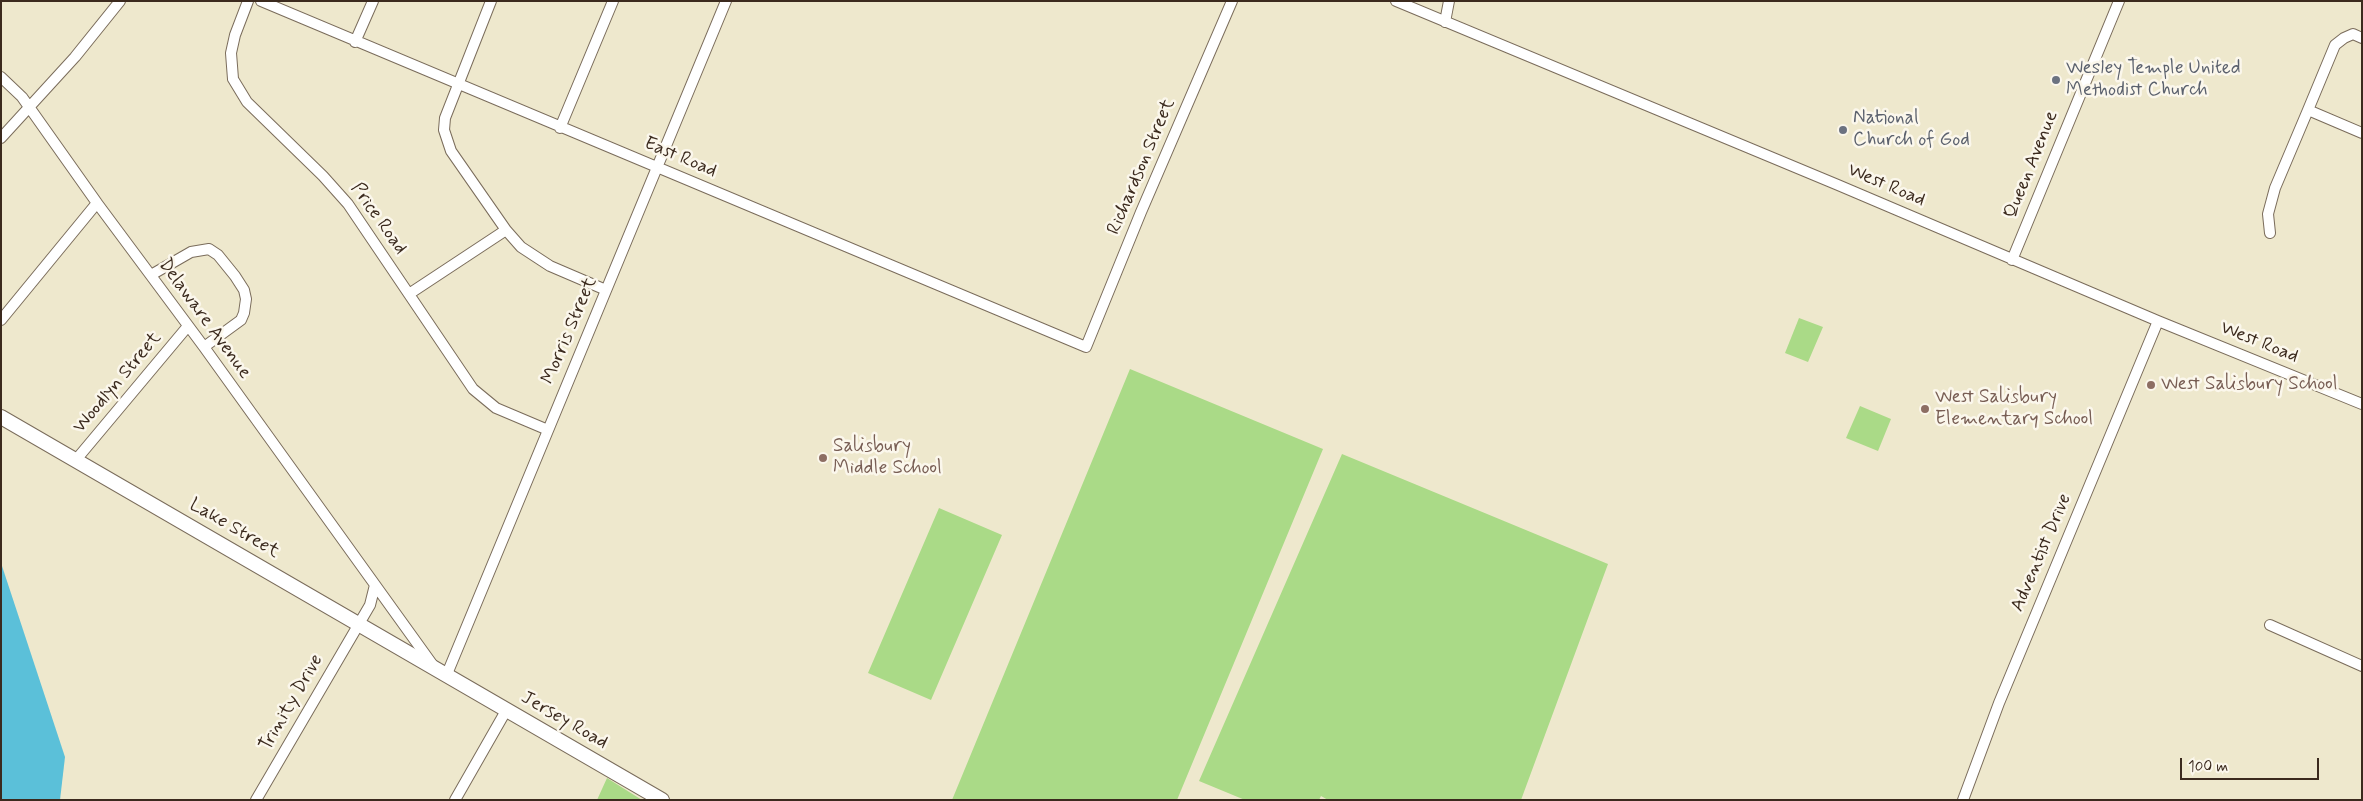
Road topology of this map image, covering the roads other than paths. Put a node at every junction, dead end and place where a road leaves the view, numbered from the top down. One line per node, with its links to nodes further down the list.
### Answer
1 (120, 1): 17 (street)
2 (248, 1): 29 (street, Price Road)
3 (260, 1): 14 (street, East Road)
4 (373, 1): 14 (street)
5 (491, 1): 16 (street)
6 (613, 1): 19 (street)
7 (726, 1): 22 (street, Morris Street)
8 (1232, 1): 34 (street, Richardson Street)
9 (1396, 1): 12 (street, West Road)
10 (1449, 1): 12 (street)
11 (2119, 1): 26 (street, Queen Avenue)
12 (1445, 22): 26 (street, West Road)
13 (2362, 38): 18 (street)
14 (355, 42): 16 (street, East Road)
15 (1, 77): 17 (street, Delaware Avenue)
16 (457, 85): 19 (street, East Road); 24 (street)
17 (30, 107): 21 (street); 23 (street, Delaware Avenue)
18 (2308, 110): 20 (street); 25 (street)
19 (560, 128): 22 (street, East Road)
20 (2362, 133)
21 (1, 138)
22 (657, 167): 28 (street, Morris Street); 34 (street, East Road)
23 (97, 203): 27 (street, Delaware Avenue); 30 (street)
24 (506, 230): 28 (street); 29 (street)
25 (2270, 233)
26 (2012, 260): 31 (street, West Road)
27 (151, 275): 32 (street, Delaware Avenue); 33 (street)
28 (606, 290): 37 (street, Morris Street)
29 (409, 294): 37 (street, Price Road)
30 (1, 320)
31 (2158, 321): 35 (street, West Road); 49 (street, Adventist Drive)
32 (188, 326): 33 (street, Delaware Avenue); 38 (street, Woodlyn Street)
33 (204, 347): 39 (street, Delaware Avenue)
34 (1086, 347)
35 (2362, 404)
36 (1, 417): 38 (street, Lake Street)
37 (548, 430): 44 (street, Morris Street)
38 (75, 461): 40 (street, Lake Street)
39 (375, 585): 40 (street); 42 (street, Delaware Avenue)
40 (359, 623): 42 (street, Lake Street); 46 (street, Trinity Drive)
41 (2270, 625): 43 (street)
42 (434, 666): 44 (street, Lake Street)
43 (2362, 666)
44 (447, 674): 45 (street, Jersey Road)
45 (507, 709): 47 (street); 48 (street, Jersey Road)
46 (256, 800)
47 (455, 800)
48 (662, 800)
49 (1963, 800)

